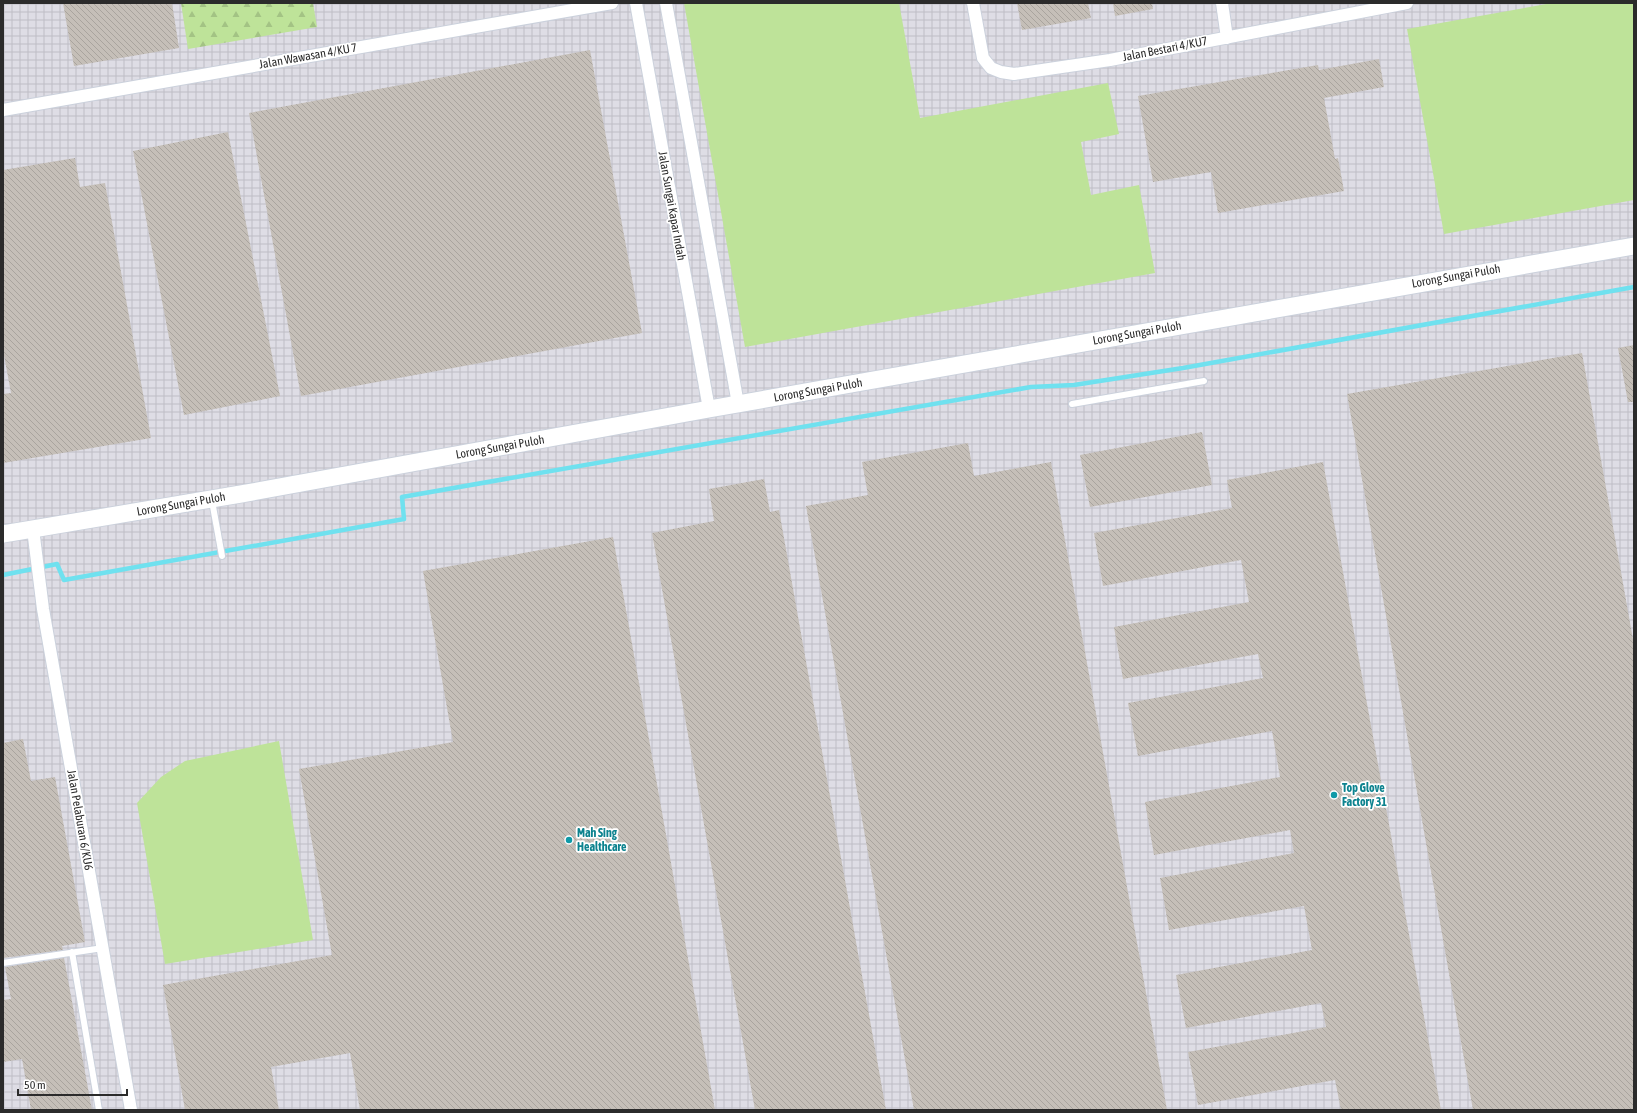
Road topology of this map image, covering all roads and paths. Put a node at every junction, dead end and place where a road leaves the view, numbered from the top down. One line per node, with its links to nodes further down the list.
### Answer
1 (612, 3): 8 (street, Jalan Wawasan 4/KU 7)
2 (636, 3): 13 (street, Jalan Sungai Kapar Indah)
3 (666, 3): 11 (street)
4 (973, 3): 7 (street, Jalan Bestari 4/KU7)
5 (1222, 3): 7 (street)
6 (1406, 3): 7 (street, Jalan Bestari 4/KU7)
7 (1227, 38)
8 (3, 110)
9 (1634, 246): 11 (street, Lorong Sungai Puloh)
10 (1204, 380): 12 (lane)
11 (738, 404): 13 (street, Lorong Sungai Puloh)
12 (1072, 404)
13 (709, 409): 14 (street, Lorong Sungai Puloh)
14 (211, 499): 15 (street, Lorong Sungai Puloh); 17 (lane)
15 (33, 529): 16 (street, Lorong Sungai Puloh); 18 (street, Jalan Pelaburan 6/KU6)
16 (3, 534)
17 (222, 556)
18 (103, 948): 19 (lane); 22 (street, Jalan Pelaburan 6/KU6)
19 (72, 952): 20 (lane); 21 (lane)
20 (3, 963)
21 (99, 1110)
22 (131, 1110)

